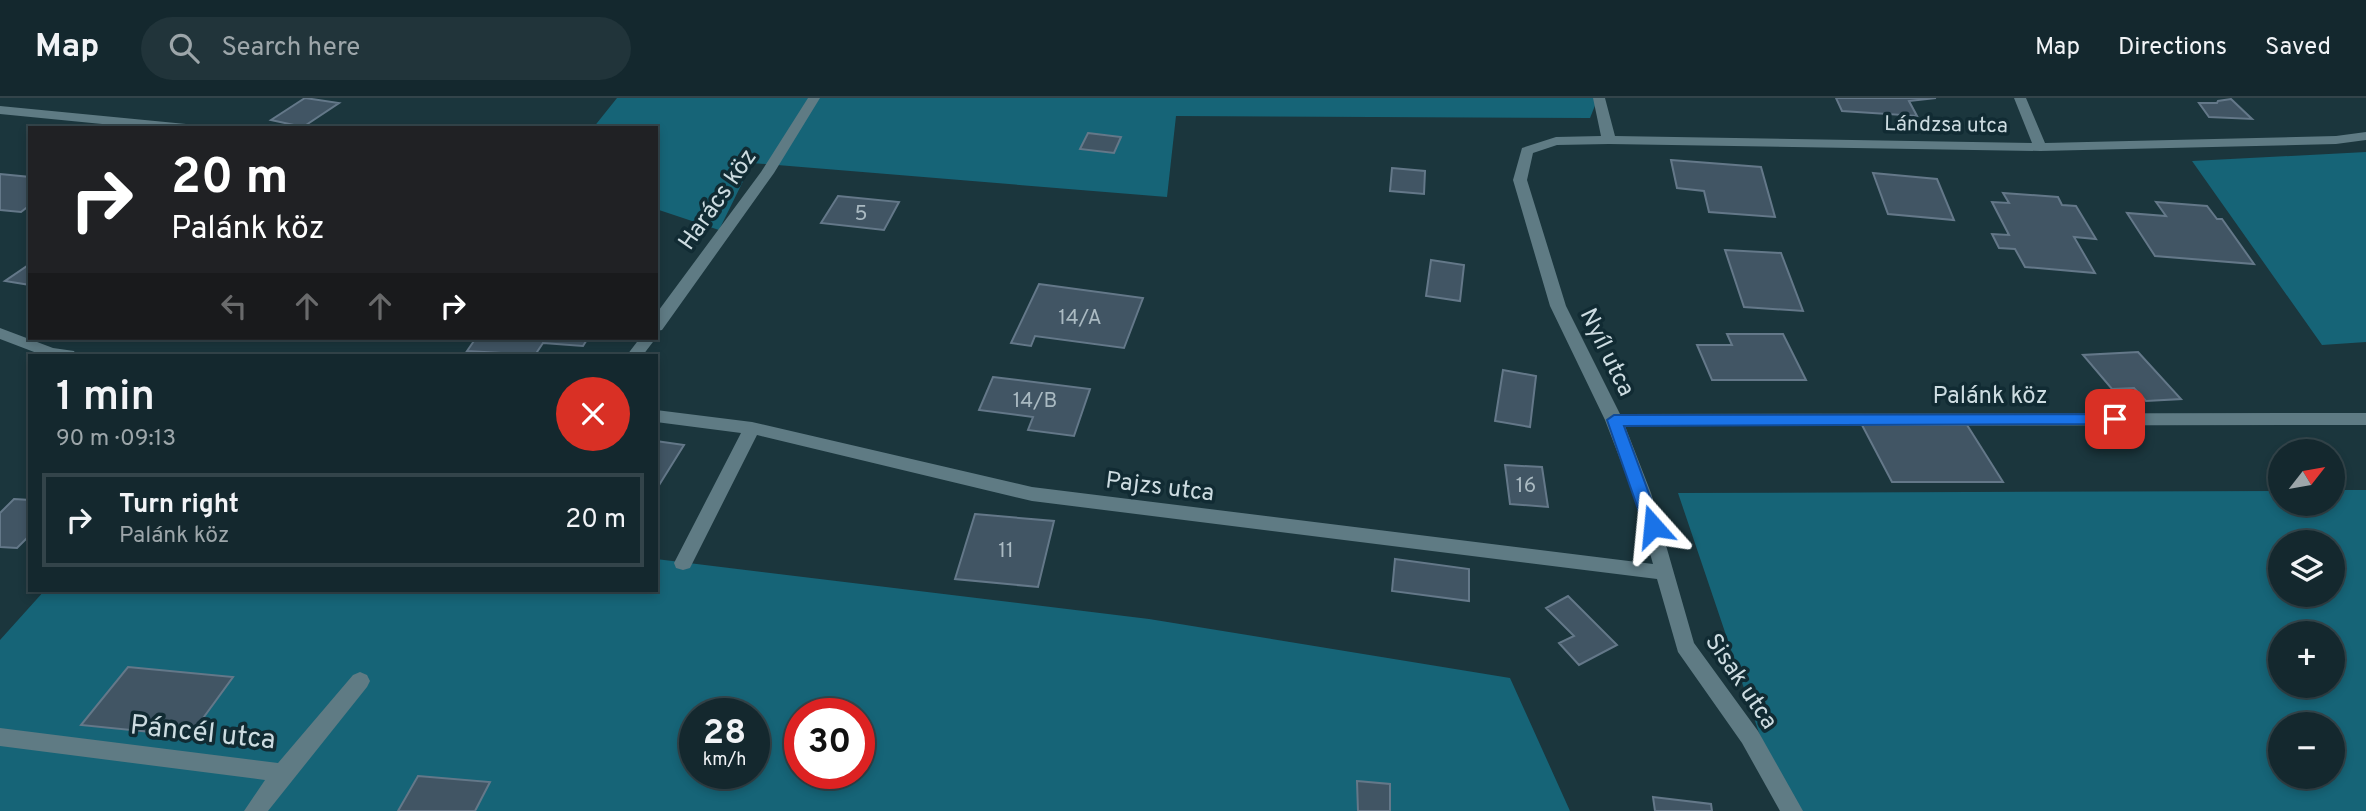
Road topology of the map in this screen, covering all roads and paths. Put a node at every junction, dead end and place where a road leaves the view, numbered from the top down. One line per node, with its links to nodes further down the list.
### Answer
1 (814, 98): 10 (street, Harács köz)
2 (1599, 98): 7 (street)
3 (2020, 98): 8 (street)
4 (0, 110): 5 (street)
5 (165, 126)
6 (2366, 136): 8 (street, Lándzsa utca)
7 (1609, 140): 8 (street, Lándzsa utca); 9 (street, Lándzsa utca)
8 (2040, 147)
9 (1527, 151): 17 (street, Nyíl utca)
10 (658, 323)
11 (0, 333): 13 (street)
12 (646, 340): 14 (street)
13 (60, 354)
14 (636, 354)
15 (658, 416): 18 (street, Pajzs utca)
16 (2366, 419): 17 (street, Palánk köz)
17 (1614, 420): 20 (street, Nyíl utca)
18 (752, 428): 19 (street); 20 (street, Pajzs utca)
19 (683, 563)
20 (1664, 573): 25 (street, Sisak utca)
21 (360, 681): 23 (street, Páncél utca)
22 (0, 737): 23 (street, Páncél utca)
23 (283, 773): 24 (street)
24 (255, 811)
25 (1792, 811)

